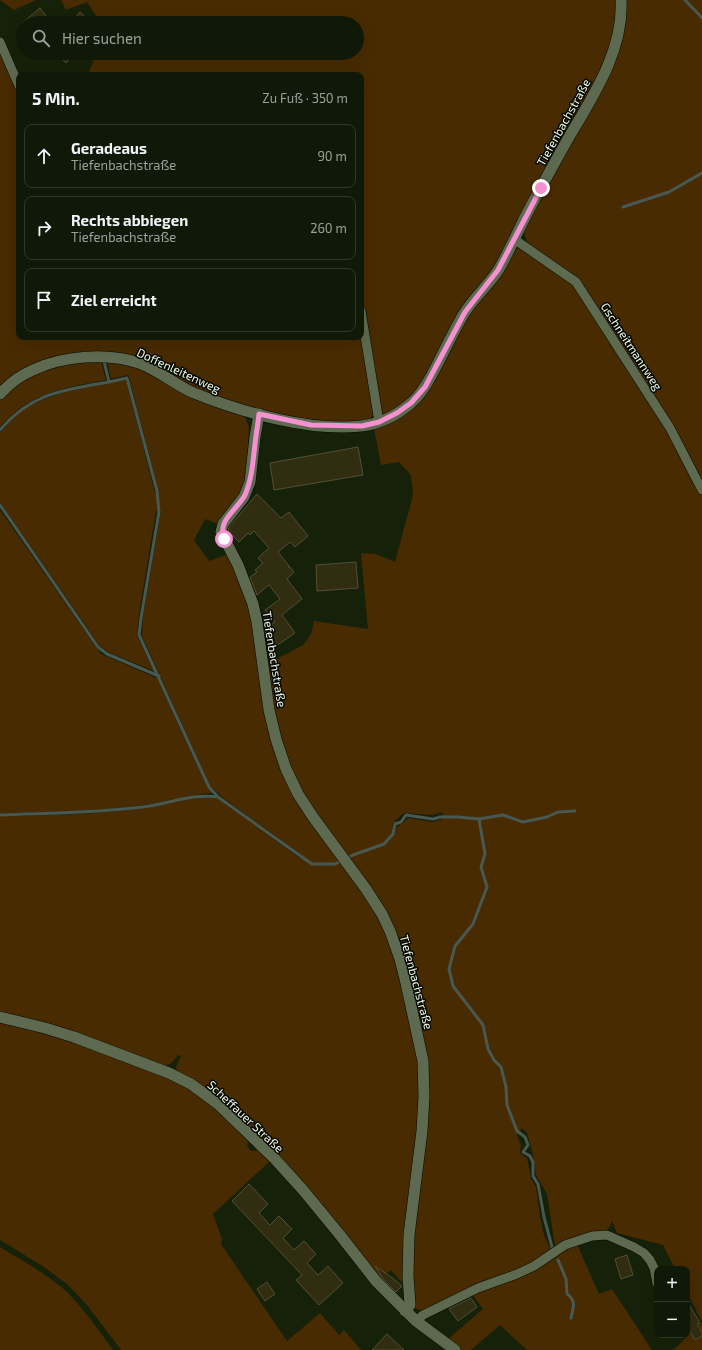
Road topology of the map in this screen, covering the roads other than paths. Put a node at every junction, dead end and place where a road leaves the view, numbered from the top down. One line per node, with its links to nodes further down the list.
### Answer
1 (621, 0): 4 (street, Tiefenbachstraße)
2 (0, 42): 3 (street)
3 (16, 79)
4 (514, 239): 8 (street, Tiefenbachstraße); 9 (street, Gschneitmannweg)
5 (364, 330): 8 (street)
6 (0, 394): 7 (street, Doffenleitenweg)
7 (259, 414): 8 (street, Tiefenbachstraße); 12 (street, Tiefenbachstraße)
8 (379, 422)
9 (702, 490)
10 (0, 1017): 12 (street, Scheffauer Straße)
11 (654, 1268): 13 (street)
12 (405, 1311): 13 (street, Scheffauer Straße)
13 (416, 1321): 14 (street, Scheffauer Straße)
14 (455, 1350)

